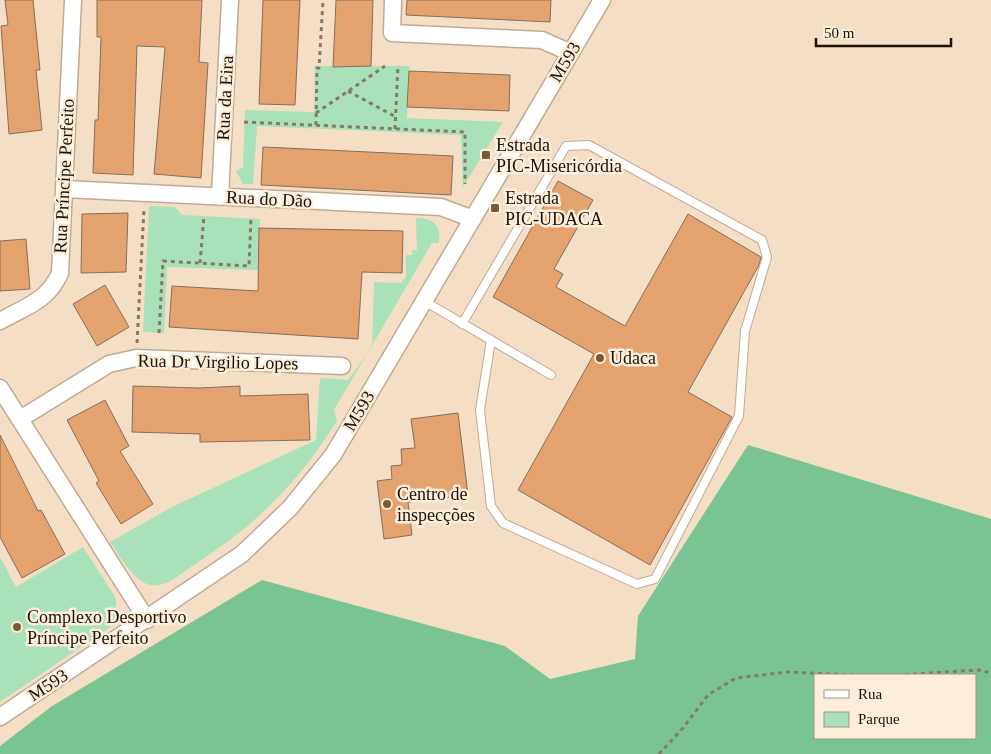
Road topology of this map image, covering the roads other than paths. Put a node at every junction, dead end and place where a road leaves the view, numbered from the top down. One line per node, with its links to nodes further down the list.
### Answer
1 (73, 0): 6 (street, Rua Príncipe Perfeito)
2 (230, 0): 7 (street, Rua da Eira)
3 (393, 0): 5 (street)
4 (602, 0): 5 (street, M593)
5 (571, 53): 8 (street, M593)
6 (64, 189): 7 (street, Rua do Dão); 10 (street, Rua Príncipe Perfeito)
7 (220, 197): 8 (street, Rua do Dão)
8 (473, 219): 9 (street, M593)
9 (424, 302): 11 (lane); 17 (street, M593)
10 (0, 321)
11 (462, 324): 12 (lane); 12 (lane)
12 (490, 340): 14 (lane)
13 (342, 366): 16 (street, Rua Dr Virgilio Lopes)
14 (552, 375)
15 (0, 388): 16 (street)
16 (20, 419): 17 (street)
17 (147, 620): 18 (street, M593)
18 (0, 717)

